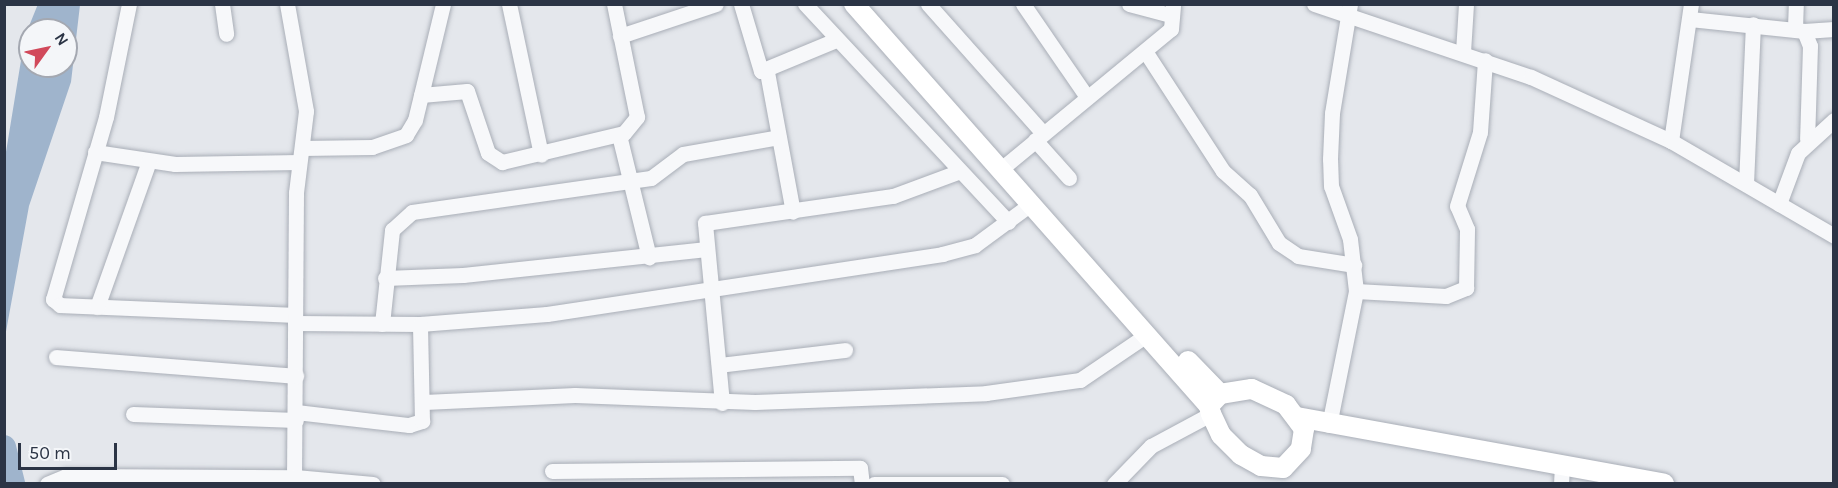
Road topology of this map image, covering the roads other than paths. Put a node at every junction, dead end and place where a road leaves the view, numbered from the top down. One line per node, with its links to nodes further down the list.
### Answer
1 (129, 4): 39 (street)
2 (222, 4): 24 (street)
3 (287, 4): 40 (street)
4 (443, 4): 31 (street)
5 (509, 4): 41 (street)
6 (614, 4): 25 (street)
7 (716, 4): 25 (street)
8 (741, 4): 30 (street)
9 (805, 4): 26 (street)
10 (854, 4): 43 (main road)
11 (868, 4): 43 (main road)
12 (1023, 4): 32 (street)
13 (1129, 4): 18 (street)
14 (1314, 4): 19 (street)
15 (1466, 4): 28 (street)
16 (1796, 4): 23 (street)
17 (933, 6): 35 (street)
18 (1172, 10): 27 (street)
19 (1350, 10): 28 (street); 55 (street)
20 (1690, 12): 21 (street); 38 (street)
21 (1753, 24): 23 (street); 47 (street)
22 (1833, 29): 23 (street)
23 (1800, 30): 37 (street)
24 (226, 34)
25 (620, 36): 34 (street)
26 (836, 40): 30 (street); 44 (street)
27 (1145, 51): 32 (street); 55 (street)
28 (1463, 52): 29 (street)
29 (1485, 60): 38 (street); 58 (street)
30 (767, 72): 36 (street)
31 (421, 95): 40 (street); 41 (street)
32 (1087, 97): 35 (street)
33 (1833, 120): 37 (street)
34 (619, 135): 41 (street); 46 (street)
35 (1039, 136): 43 (street); 45 (street)
36 (779, 137): 46 (street); 50 (street)
37 (1808, 139): 49 (street)
38 (1671, 141): 47 (street)
39 (95, 152): 42 (street); 59 (street)
40 (300, 155): 42 (street); 60 (street)
41 (541, 155)
42 (149, 161): 59 (street)
43 (1005, 165): 48 (main road); 70 (main road)
44 (958, 172): 50 (street); 51 (street)
45 (1069, 178)
46 (629, 182): 54 (street); 56 (street)
47 (1746, 184): 49 (street)
48 (1032, 203): 51 (street); 63 (main road)
49 (1779, 204): 52 (street)
50 (793, 212): 53 (street)
51 (1008, 222): 57 (street)
52 (1833, 236)
53 (707, 249): 54 (street); 57 (street)
54 (649, 257): 56 (street)
55 (1354, 265): 58 (street)
56 (385, 278): 61 (street)
57 (712, 289): 62 (street); 66 (street)
58 (1356, 291): 74 (street)
59 (97, 307): 60 (street)
60 (295, 319): 61 (street); 67 (street)
61 (382, 324): 62 (street)
62 (420, 324): 68 (street)
63 (1148, 334): 69 (street); 70 (main road)
64 (845, 350): 66 (street)
65 (56, 357): 67 (street)
66 (719, 365): 69 (street)
67 (296, 376): 72 (street)
68 (424, 402): 69 (street); 72 (street)
69 (722, 403)
70 (1213, 404): 73 (main road); 75 (main road); 87 (street)
71 (133, 414): 72 (street)
72 (296, 416): 80 (street)
73 (1298, 417): 74 (main road); 75 (main road)
74 (1329, 425): 77 (main road)
75 (1261, 466): 88 (main road)
76 (552, 471): 84 (street)
77 (1562, 475): 89 (main road)
78 (139, 480): 79 (street); 81 (street)
79 (186, 480): 80 (street)
80 (295, 480): 83 (street)
81 (90, 481): 82 (street)
82 (47, 483)
83 (373, 483)
84 (862, 483)
85 (874, 483): 86 (street)
86 (1002, 483)
87 (1114, 483)
88 (1279, 483)
89 (1664, 483)

